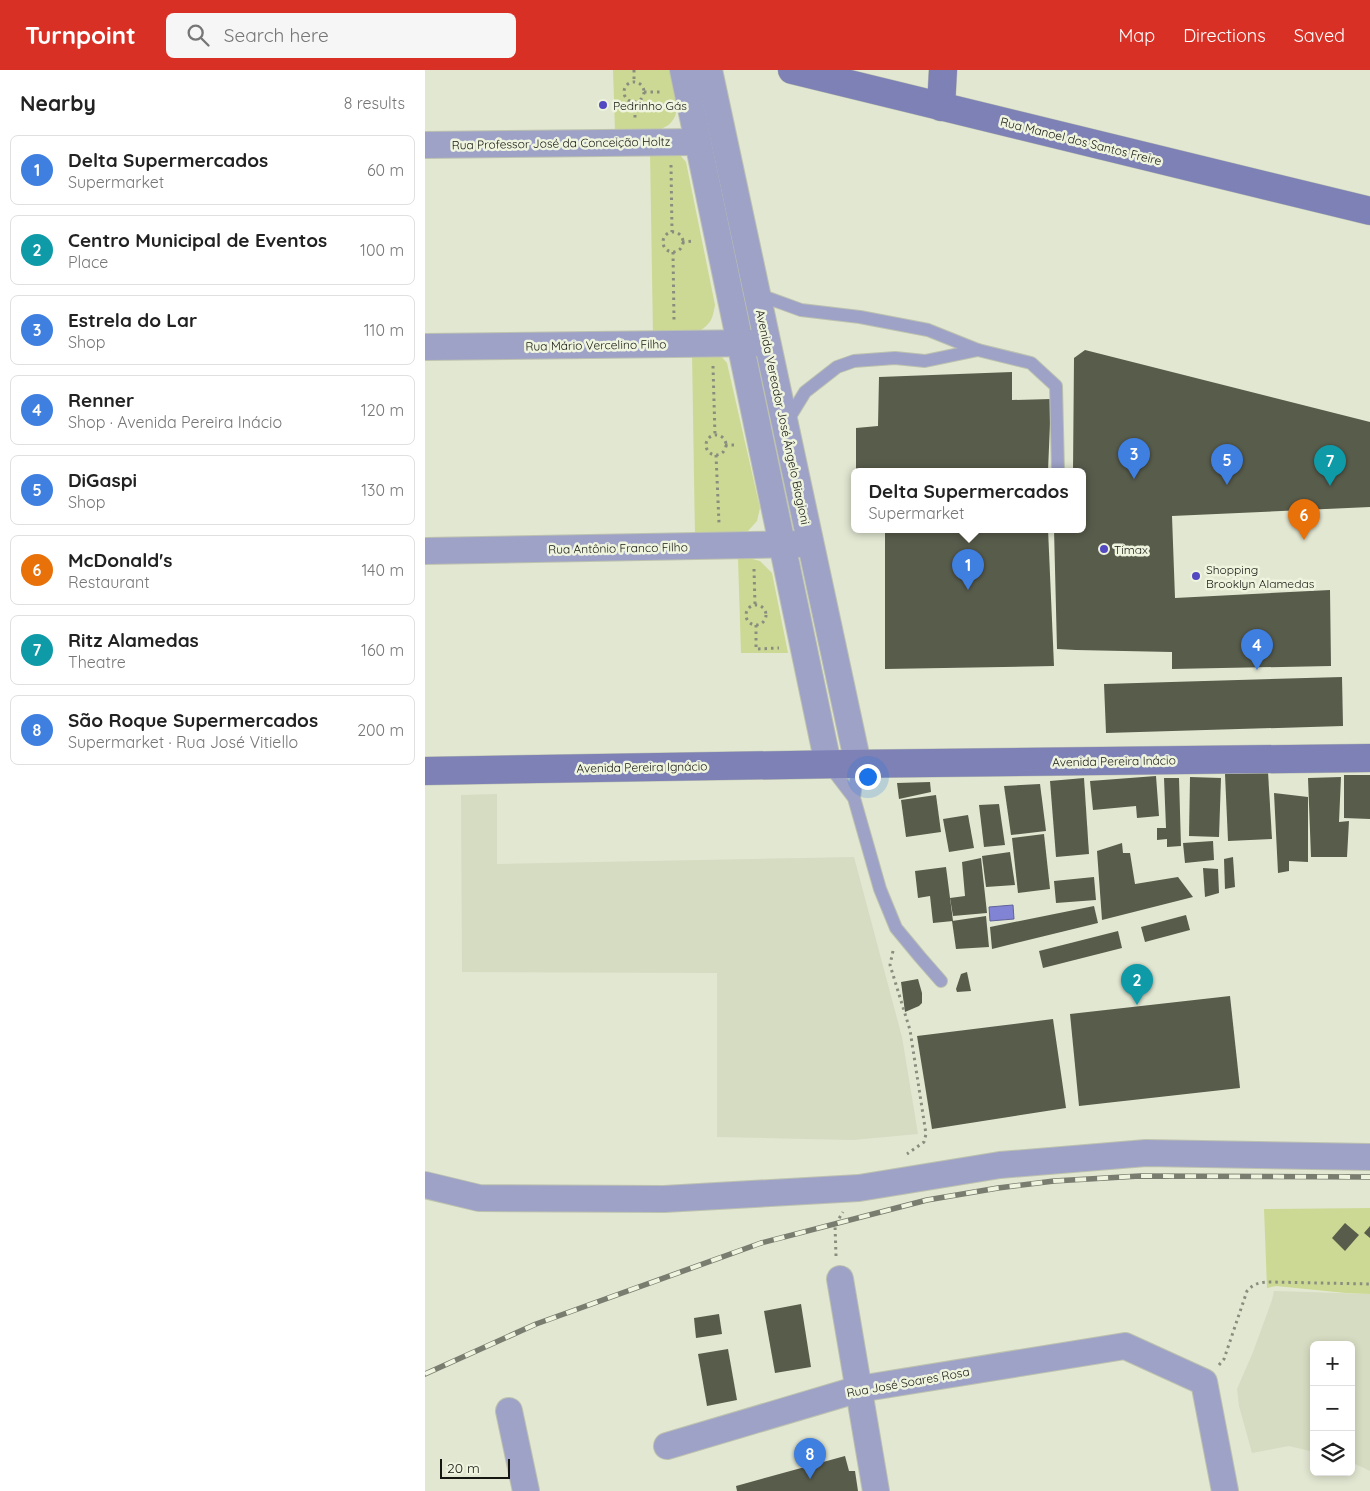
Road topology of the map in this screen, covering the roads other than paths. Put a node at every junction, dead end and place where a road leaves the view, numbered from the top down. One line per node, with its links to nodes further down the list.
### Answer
1 (683, 70): 6 (street)
2 (709, 70): 9 (street, Avenida Vereador José Ângelo Biagioni)
3 (792, 70): 5 (street, Rua Manoel dos Santos Freire)
4 (943, 70): 5 (street)
5 (941, 107): 8 (street, Rua Manoel dos Santos Freire)
6 (697, 142): 7 (street, Rua Professor José da Conceição Holtz); 10 (street)
7 (425, 145)
8 (1370, 211)
9 (757, 294): 11 (street, Avenida Vereador José Ângelo Biagioni); 13 (lane)
10 (740, 343): 11 (street, Rua Mário Vercelino Filho); 12 (street, Rua Mário Vercelino Filho); 16 (street)
11 (767, 343): 14 (street, Avenida Vereador José Ângelo Biagioni)
12 (425, 347)
13 (978, 350): 14 (lane); 15 (lane)
14 (785, 424): 17 (street, Avenida Vereador José Ângelo Biagioni)
15 (1058, 468)
16 (783, 544): 17 (street, Rua Antônio Franco Filho); 18 (street, Rua Antônio Franco Filho); 20 (street)
17 (811, 544): 21 (street, Avenida Vereador José Ângelo Biagioni)
18 (425, 552)
19 (1370, 758): 21 (street, Avenida Pereira Inácio)
20 (829, 764): 21 (street, Avenida Pereira Ignácio); 22 (street, Avenida Pereira Ignácio); 23 (lane)
21 (858, 764): 23 (lane)
22 (425, 771)
23 (854, 798): 24 (lane)
24 (941, 981)
25 (1370, 1157): 26 (street)
26 (425, 1185)
27 (840, 1279): 28 (street)
28 (859, 1389): 30 (street, Rua José Soares Rosa); 32 (street); 33 (street, Rua José Soares Rosa)
29 (509, 1412): 31 (street)
30 (667, 1446)
31 (526, 1491)
32 (876, 1491)
33 (1225, 1491)

